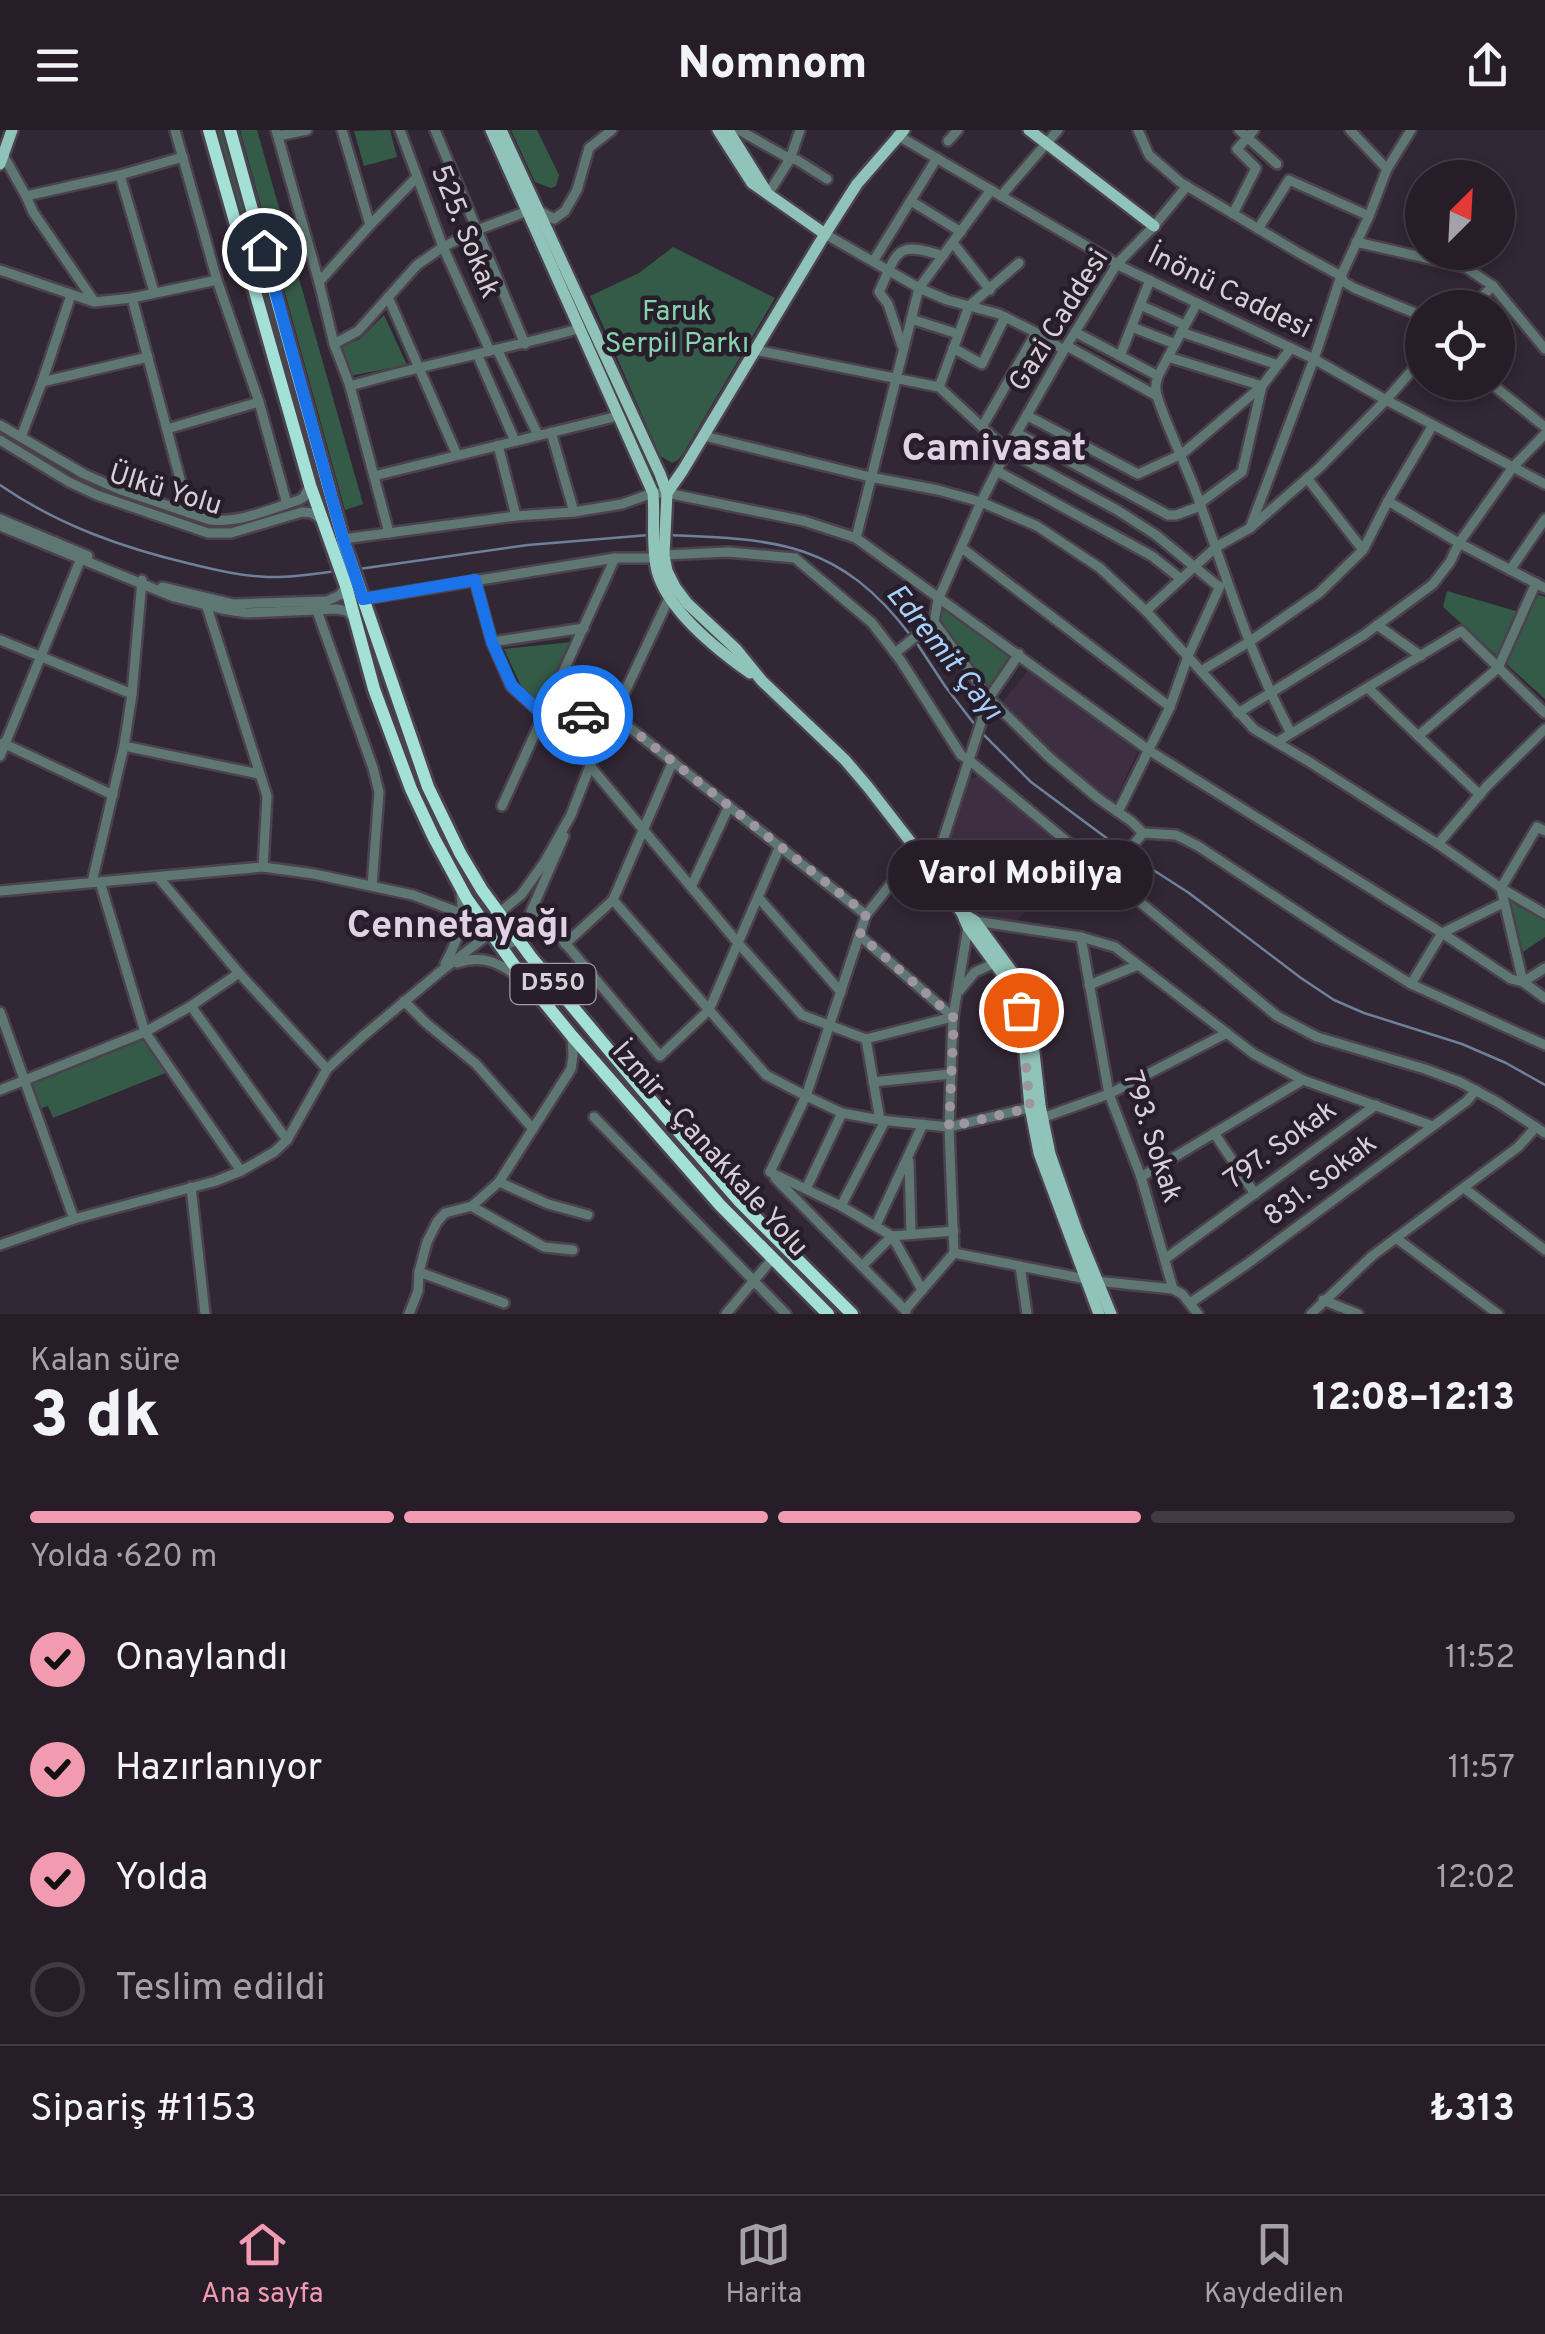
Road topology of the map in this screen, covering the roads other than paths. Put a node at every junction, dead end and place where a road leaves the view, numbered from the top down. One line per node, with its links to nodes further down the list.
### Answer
1 (12, 130): 29 (main road)
2 (175, 130): 28 (street)
3 (209, 130): 137 (highway, İzmir - Çanakkale Yolu)
4 (230, 130): 154 (highway, İzmir - Çanakkale Yolu / D550)
5 (306, 130): 23 (street)
6 (342, 130): 46 (street)
7 (400, 130): 35 (street, 525. Sokak)
8 (435, 130): 48 (street)
9 (491, 130): 42 (main road)
10 (501, 130): 42 (main road)
11 (612, 130): 42 (street)
12 (718, 130): 39 (main road)
13 (728, 130): 39 (main road)
14 (739, 130): 25 (street)
15 (800, 130): 31 (street)
16 (958, 130): 27 (street)
17 (1028, 130): 26 (main road)
18 (1037, 130): 26 (main road)
19 (1138, 130): 37 (street)
20 (1350, 130): 33 (street)
21 (1411, 130): 33 (street)
22 (900, 132): 30 (street, İnönü Caddesi); 50 (main road)
23 (277, 133): 63 (street)
24 (1247, 133): 32 (street); 43 (street)
25 (760, 135): 31 (street)
26 (1051, 138): 38 (street); 45 (main road)
27 (948, 141)
28 (183, 156): 34 (street); 61 (street)
29 (1, 157): 40 (street)
30 (937, 158): 38 (street, İnönü Caddesi); 41 (street)
31 (790, 159): 36 (street); 39 (street)
32 (1277, 164)
33 (1387, 169): 44 (street)
34 (120, 175): 40 (street); 68 (street)
35 (417, 177): 46 (street); 53 (street, 525. Sokak)
36 (827, 179)
37 (1187, 186): 43 (street); 45 (street, Gazi Caddesi)
38 (996, 193): 49 (street); 57 (street, İnönü Caddesi)
39 (768, 194): 50 (main road)
40 (26, 196): 72 (street)
41 (911, 201): 49 (street); 55 (street)
42 (532, 211): 48 (street); 81 (main road); 139 (main road)
43 (1232, 214): 47 (street)
44 (1369, 216): 47 (street); 51 (street)
45 (1156, 224): 57 (street, Gazi Caddesi)
46 (370, 225): 63 (street)
47 (1258, 229): 60 (street)
48 (477, 230): 53 (street); 86 (street)
49 (960, 232): 52 (street)
50 (825, 234): 55 (street); 94 (main road)
51 (1356, 242): 60 (street); 64 (street)
52 (953, 243): 54 (street); 66 (street)
53 (443, 248): 70 (street); 93 (street, 525. Sokak)
54 (943, 256): 59 (street); 65 (street)
55 (874, 260): 59 (street)
56 (1019, 263): 66 (street)
57 (1117, 264): 62 (street, İnönü Caddesi); 82 (street, Gazi Caddesi)
58 (0, 270): 69 (street)
59 (889, 270): 65 (street); 91 (street)
60 (1341, 276): 76 (street); 99 (street)
61 (217, 280): 68 (street); 112 (street)
62 (1150, 280): 73 (street, İnönü Caddesi); 74 (street)
63 (320, 282): 85 (street)
64 (1493, 286): 67 (street); 92 (street)
65 (920, 288): 75 (street); 78 (street)
66 (990, 290): 75 (street)
67 (1489, 290)
68 (154, 292): 71 (street)
69 (71, 295): 72 (street); 105 (street)
70 (388, 297): 85 (street); 101 (street)
71 (132, 298): 72 (street); 98 (street)
72 (94, 302)
73 (1197, 302): 80 (street); 90 (street, İnönü Caddesi)
74 (1140, 305): 79 (street); 80 (street)
75 (969, 306): 77 (street); 84 (street)
76 (1405, 309)
77 (1005, 317): 83 (street); 88 (street)
78 (912, 319): 84 (street); 91 (street)
79 (1132, 328): 87 (street); 96 (street)
80 (1183, 328): 87 (street); 100 (street)
81 (578, 329): 86 (street); 113 (main road)
82 (1075, 332): 89 (street, Gazi Caddesi); 96 (street)
83 (1036, 333): 89 (street); 117 (street)
84 (958, 334): 88 (street)
85 (334, 344): 106 (street)
86 (525, 344): 93 (street)
87 (1175, 344): 97 (street)
88 (953, 348): 108 (street)
89 (1065, 348): 109 (street); 114 (street, Gazi Caddesi)
90 (1291, 348): 99 (street, İnönü Caddesi); 100 (street)
91 (903, 349): 104 (street)
92 (1545, 349)
93 (493, 350): 95 (street); 122 (street, 525. Sokak)
94 (755, 350): 104 (street); 123 (main road)
95 (477, 354): 101 (street); 126 (street)
96 (1120, 356): 102 (street)
97 (1168, 357): 102 (street); 107 (street)
98 (148, 358): 105 (street); 118 (street)
99 (1314, 359): 110 (street, İnönü Caddesi); 151 (street)
100 (1278, 365): 107 (street)
101 (418, 366): 106 (street); 130 (street)
102 (1158, 376): 109 (street)
103 (1405, 378): 110 (street)
104 (896, 379): 108 (street); 134 (street)
105 (42, 382): 124 (street)
106 (350, 386): 133 (street)
107 (1262, 386): 129 (street); 143 (street)
108 (939, 387): 117 (street)
109 (1157, 396): 129 (street)
110 (1386, 400): 116 (street, İnönü Caddesi); 135 (street)
111 (1510, 400): 119 (street)
112 (259, 402): 118 (street); 142 (street)
113 (618, 416): 120 (street); 138 (main road)
114 (1028, 416): 121 (street, Gazi Caddesi); 129 (street)
115 (0, 424): 124 (street, Ülkü Yolu)
116 (1433, 425): 131 (street, İnönü Caddesi); 140 (street)
117 (982, 427): 128 (street)
118 (167, 429): 146 (street)
119 (1545, 430): 131 (street)
120 (551, 432): 122 (street); 145 (street)
121 (1018, 433): 128 (street, Gazi Caddesi); 143 (street)
122 (538, 435): 126 (street)
123 (704, 436): 134 (street); 139 (main road)
124 (20, 437): 146 (street, Ülkü Yolu)
125 (0, 440): 149 (street, Ülkü Yolu)
126 (515, 441): 127 (street)
127 (498, 445): 130 (street); 147 (street)
128 (1007, 450): 132 (street, Gazi Caddesi); 162 (street)
129 (1182, 454): 143 (street)
130 (456, 456): 133 (street)
131 (1513, 467): 136 (street, İnönü Caddesi); 155 (street)
132 (997, 471): 141 (street, Gazi Caddesi); 165 (street)
133 (374, 476): 152 (street)
134 (870, 476): 141 (street); 153 (street)
135 (1306, 478): 151 (street); 158 (street)
136 (1545, 484)
137 (310, 485): 142 (street, Ülkü Yolu); 149 (highway, İzmir - Çanakkale Yolu)
138 (653, 493): 139 (street); 144 (main road); 145 (street)
139 (667, 493): 144 (main road); 153 (street)
140 (1388, 501): 155 (street); 158 (street)
141 (981, 502): 156 (street, Gazi Caddesi); 175 (street)
142 (287, 504): 146 (street, Ülkü Yolu)
143 (1200, 504): 157 (street)
144 (660, 511): 159 (main road)
145 (574, 512): 147 (street)
146 (189, 513)
147 (516, 516): 152 (street)
148 (1545, 518): 163 (street)
149 (325, 522): 154 (highway, İzmir - Çanakkale Yolu)
150 (1, 524): 160 (street)
151 (1250, 528): 157 (street)
152 (389, 533): 154 (street)
153 (856, 538): 172 (street)
154 (339, 540): 170 (highway, İzmir - Çanakkale Yolu / D550)
155 (1459, 543): 163 (street); 178 (street)
156 (962, 548): 172 (street, Gazi Caddesi); 195 (street)
157 (1216, 548): 162 (street); 164 (street)
158 (1364, 550): 182 (street)
159 (660, 554): 161 (street); 171 (main road); 183 (street)
160 (82, 557): 167 (street); 187 (street)
161 (615, 558): 166 (street); 179 (street)
162 (1195, 566): 165 (street); 169 (street)
163 (1510, 570): 168 (street)
164 (1226, 574): 169 (street); 182 (street)
165 (1181, 579): 175 (street)
166 (475, 580): 170 (street); 181 (street)
167 (142, 582): 173 (street); 192 (street)
168 (1540, 585): 188 (street)
169 (1220, 587): 185 (street)
170 (353, 589): 174 (street); 176 (highway, İzmir - Çanakkale Yolu); 237 (highway, İzmir - Çanakkale Yolu / D550)
171 (672, 592): 198 (street); 222 (main road)
172 (938, 600): 177 (street, Gazi Caddesi); 184 (street)
173 (205, 602): 174 (street); 210 (street)
174 (315, 606): 176 (street); 229 (street)
175 (1146, 611): 185 (street)
176 (355, 620): 228 (highway, İzmir - Çanakkale Yolu)
177 (934, 622): 183 (street); 193 (street)
178 (1377, 625): 186 (street); 191 (street)
179 (584, 628): 181 (street); 194 (street)
180 (0, 640): 187 (street)
181 (492, 642): 194 (street)
182 (1249, 642): 189 (street); 191 (street)
183 (895, 653): 207 (street)
184 (1019, 654): 193 (street); 205 (street)
185 (1188, 656): 189 (street); 195 (street)
186 (1421, 656): 188 (street); 190 (street)
187 (40, 658): 192 (street); 202 (street)
188 (1498, 668): 197 (street); 201 (street)
189 (1201, 671): 196 (street)
190 (1368, 688): 200 (street); 201 (street)
191 (1270, 693): 196 (street); 200 (street)
192 (132, 694): 204 (street)
193 (989, 698): 207 (street); 215 (street)
194 (548, 706): 198 (street); 213 (street)
195 (1170, 706): 205 (street)
196 (1238, 712): 203 (street)
197 (1545, 713)
198 (613, 720): 208 (street); 209 (street)
199 (1545, 729): 212 (street)
200 (1291, 734): 203 (street)
201 (1418, 736): 212 (street)
202 (2, 742): 206 (street); 211 (street)
203 (1278, 742): 220 (street)
204 (124, 746): 210 (street); 211 (street)
205 (1150, 751): 215 (street); 243 (street)
206 (0, 756)
207 (970, 757): 224 (street); 225 (street)
208 (673, 761): 214 (street); 217 (street)
209 (590, 766): 216 (street); 217 (street)
210 (260, 774): 223 (street)
211 (113, 795): 227 (street)
212 (1480, 795): 220 (street)
213 (502, 806)
214 (729, 806): 221 (street); 230 (street)
215 (1118, 812): 219 (street)
216 (572, 815): 236 (street); 237 (street)
217 (643, 830): 230 (street); 234 (street)
218 (1545, 831): 231 (street)
219 (1143, 833): 225 (street); 256 (street)
220 (1438, 844): 231 (street)
221 (780, 846): 233 (street); 239 (street)
222 (917, 851): 224 (main road); 239 (street)
223 (263, 868): 226 (street); 229 (street)
224 (933, 871): 241 (main road)
225 (1108, 875): 279 (street)
226 (158, 876): 227 (street); 254 (street)
227 (96, 882): 232 (street); 268 (street)
228 (458, 882): 238 (street); 242 (highway, İzmir - Çanakkale Yolu)
229 (372, 886): 238 (street)
230 (691, 887): 247 (street)
231 (1500, 888): 235 (street); 240 (street)
232 (0, 890)
233 (758, 897): 247 (street); 259 (street)
234 (613, 900): 248 (street); 264 (street)
235 (1502, 903): 243 (street); 255 (street)
236 (534, 906): 246 (street); 248 (street)
237 (500, 913): 242 (street); 246 (highway, İzmir - Çanakkale Yolu / D550)
238 (463, 914): 253 (street)
239 (866, 914): 244 (street)
240 (1545, 914)
241 (971, 924): 245 (street); 250 (main road); 260 (street)
242 (488, 927): 249 (highway, İzmir - Çanakkale Yolu); 253 (street)
243 (1442, 934): 255 (street); 256 (street)
244 (860, 935): 259 (street); 266 (street)
245 (1081, 937): 251 (street); 257 (street, 793. Sokak)
246 (519, 939): 249 (street); 335 (highway, İzmir - Çanakkale Yolu / D550)
247 (738, 943): 264 (street); 267 (street)
248 (565, 944): 264 (street)
249 (502, 947): 258 (highway, İzmir - Çanakkale Yolu)
250 (1000, 962): 260 (street); 283 (main road)
251 (1138, 965): 257 (street); 269 (street)
252 (1545, 968): 255 (street)
253 (441, 970): 258 (street); 262 (street)
254 (239, 972): 263 (street); 273 (street)
255 (1523, 982): 261 (street)
256 (1411, 984): 272 (street)
257 (1090, 985): 280 (street, 793. Sokak)
258 (532, 986): 270 (highway, İzmir - Çanakkale Yolu)
259 (840, 992): 267 (street)
260 (957, 993): 266 (street)
261 (1545, 998)
262 (404, 1002): 273 (street); 290 (street)
263 (191, 1006): 268 (street); 293 (street)
264 (709, 1010): 281 (street)
265 (0, 1012): 276 (street)
266 (954, 1018): 271 (street); 274 (street)
267 (829, 1026): 271 (street); 281 (street)
268 (146, 1032): 276 (street); 295 (street)
269 (1227, 1033): 275 (street); 280 (street)
270 (572, 1036): 290 (street); 317 (highway, İzmir - Çanakkale Yolu)
271 (866, 1038): 277 (street)
272 (1545, 1044)
273 (327, 1070): 293 (street)
274 (951, 1074): 277 (street); 289 (street)
275 (1302, 1080): 282 (street); 292 (street)
276 (24, 1082): 278 (street); 306 (street)
277 (873, 1082): 286 (street)
278 (0, 1090)
279 (1476, 1090): 288 (street, 831. Sokak); 291 (street)
280 (1110, 1094): 283 (street); 297 (street, 793. Sokak)
281 (806, 1096): 284 (street); 296 (street)
282 (1376, 1105): 288 (street); 302 (street, 797. Sokak)
283 (1037, 1110): 289 (street); 323 (main road)
284 (842, 1114): 286 (street); 301 (street)
285 (594, 1117): 322 (street)
286 (882, 1120): 287 (street); 304 (street)
287 (923, 1124): 289 (street); 294 (street)
288 (1433, 1126): 327 (street, 831. Sokak)
289 (949, 1127): 309 (street)
290 (532, 1129): 298 (street)
291 (1541, 1130): 300 (street)
292 (1214, 1133): 297 (street); 302 (street)
293 (287, 1140): 295 (street)
294 (908, 1158): 307 (street); 310 (street)
295 (241, 1170): 299 (street)
296 (770, 1172): 301 (street); 319 (street)
297 (1141, 1176): 318 (street, 793. Sokak)
298 (500, 1182): 303 (street); 305 (street)
299 (191, 1186): 306 (street); 330 (street)
300 (1464, 1188): 312 (street); 315 (street)
301 (806, 1189): 304 (street)
302 (1255, 1194): 318 (street, 797. Sokak)
303 (471, 1206): 314 (street); 321 (street)
304 (841, 1206): 307 (street)
305 (588, 1214)
306 (74, 1219): 313 (street)
307 (876, 1225): 311 (street)
308 (0, 1230): 313 (street)
309 (954, 1231): 310 (street); 316 (street)
310 (911, 1234): 311 (street)
311 (892, 1236): 319 (street); 325 (street)
312 (1396, 1238): 326 (street); 342 (street)
313 (2, 1244)
314 (573, 1250)
315 (1545, 1250)
316 (954, 1253): 320 (street); 325 (street)
317 (772, 1259): 322 (street); 334 (highway, İzmir - Çanakkale Yolu)
318 (1165, 1259): 324 (street, 793. Sokak)
319 (862, 1266): 329 (street)
320 (1020, 1266): 323 (street); 336 (street)
321 (418, 1272): 328 (street); 331 (street)
322 (753, 1280): 332 (street); 333 (street)
323 (1090, 1280): 324 (street); 337 (main road); 338 (main road)
324 (1174, 1289): 327 (street)
325 (922, 1290): 329 (street)
326 (1323, 1300): 340 (street); 341 (street)
327 (1190, 1302): 339 (street)
328 (504, 1303)
329 (907, 1312)
330 (205, 1314)
331 (409, 1314)
332 (726, 1314)
333 (786, 1314)
334 (828, 1314)
335 (852, 1314)
336 (1027, 1314)
337 (1099, 1314)
338 (1111, 1314)
339 (1198, 1314)
340 (1311, 1314)
341 (1358, 1314)
342 (1498, 1314)

